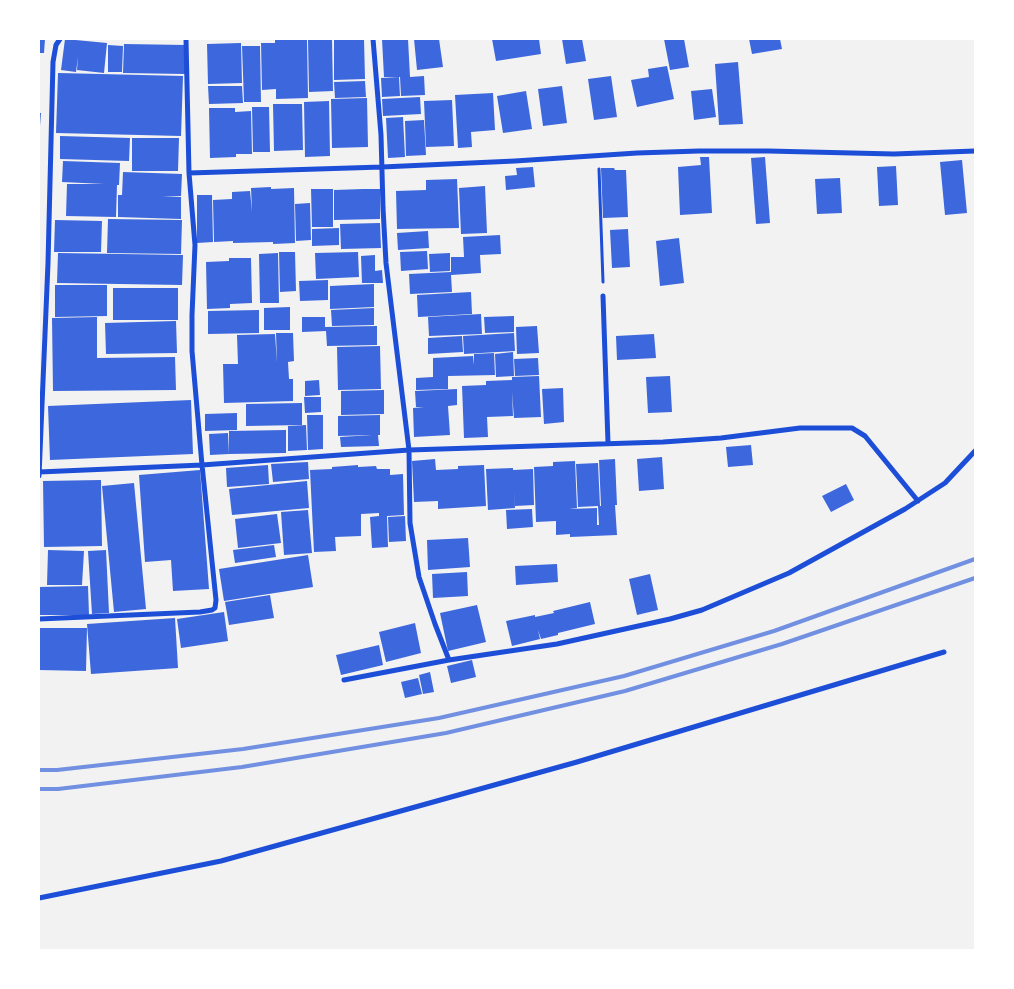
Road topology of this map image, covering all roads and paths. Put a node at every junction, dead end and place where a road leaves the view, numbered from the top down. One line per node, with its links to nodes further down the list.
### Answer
1 (60, 39): 13 (street)
2 (186, 39): 7 (street)
3 (373, 39): 6 (street)
4 (975, 151): 5 (street)
5 (598, 156): 6 (street); 8 (path)
6 (382, 168): 7 (street); 10 (street)
7 (189, 173): 12 (street)
8 (603, 296): 9 (street)
9 (608, 444): 10 (street); 15 (street)
10 (409, 450): 12 (street); 18 (street)
11 (975, 451): 15 (street)
12 (202, 465): 13 (street); 16 (street)
13 (39, 472): 14 (street)
14 (39, 476)
15 (918, 501): 18 (street)
16 (39, 619)
17 (944, 652): 20 (street)
18 (449, 660): 19 (street)
19 (344, 680)
20 (39, 898)

